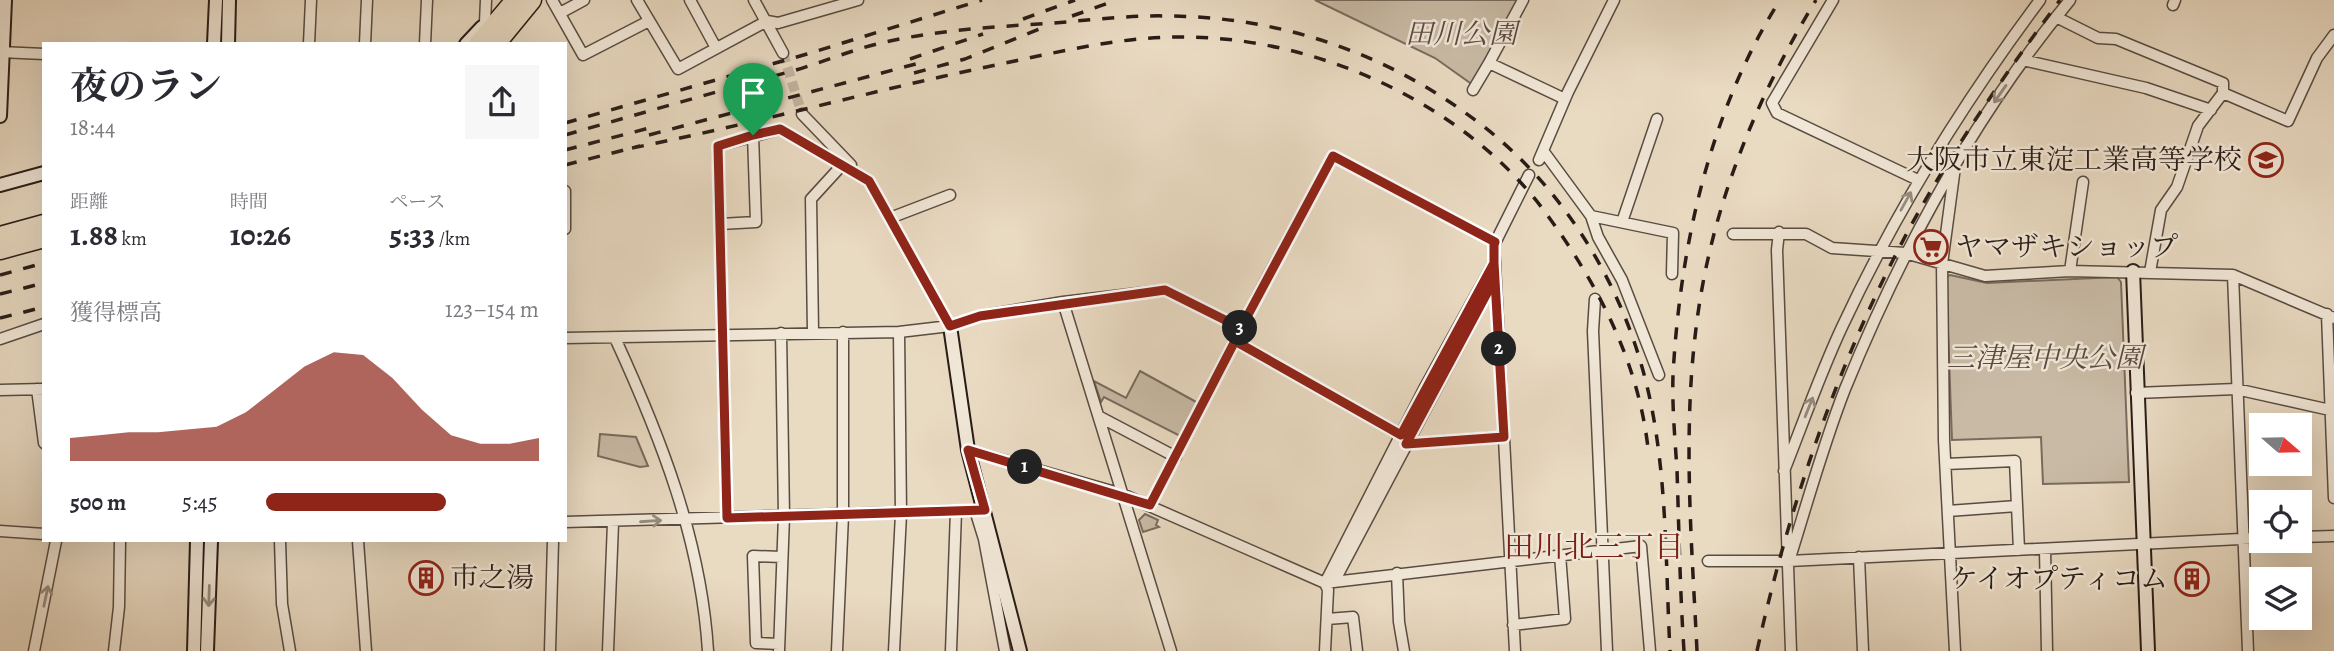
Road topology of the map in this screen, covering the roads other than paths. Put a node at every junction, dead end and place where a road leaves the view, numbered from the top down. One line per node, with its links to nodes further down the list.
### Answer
1 (5, 0): 39 (street)
2 (216, 0): 30 (street)
3 (229, 0): 31 (street)
4 (311, 0): 32 (street)
5 (367, 0): 33 (street)
6 (427, 0): 34 (street)
7 (486, 0): 28 (street)
8 (504, 0): 28 (street)
9 (514, 0): 36 (highway)
10 (532, 0): 37 (highway)
11 (552, 0): 24 (street)
12 (584, 0): 24 (street)
13 (637, 0): 26 (street)
14 (690, 0): 38 (street)
15 (754, 0): 27 (street)
16 (813, 0): 23 (street)
17 (858, 0): 23 (street)
18 (1523, 0): 43 (street)
19 (1614, 0): 46 (street)
20 (1833, 0): 57 (street)
21 (2040, 0): 57 (street)
22 (2070, 0): 25 (street)
23 (819, 10): 27 (street)
24 (560, 13): 26 (street)
25 (2056, 17): 42 (street); 45 (street)
26 (649, 21): 38 (street)
27 (767, 21): 38 (street); 40 (street)
28 (485, 23): 35 (street)
29 (2334, 34): 45 (street)
30 (214, 42)
31 (228, 42)
32 (309, 42)
33 (365, 42)
34 (425, 42)
35 (468, 42)
36 (480, 42)
37 (498, 42)
38 (716, 48)
39 (2, 52): 41 (street); 49 (street)
40 (783, 52)
41 (42, 54)
42 (2023, 61): 47 (street); 52 (street, one-way to 52)
43 (1489, 63): 44 (street); 46 (street)
44 (1473, 90)
45 (2223, 93): 47 (street)
46 (1565, 99): 61 (street)
47 (2210, 110): 79 (street)
48 (802, 114): 54 (street)
49 (0, 116)
50 (1657, 119): 64 (street)
51 (753, 135): 53 (street); 65 (street); 65 (street)
52 (1956, 160): 74 (street); 76 (street)
53 (843, 164): 54 (street); 89 (street)
54 (856, 171): 63 (street)
55 (42, 174): 59 (street)
56 (1530, 175): 71 (street)
57 (1918, 180): 73 (street, one-way to 57)
58 (2083, 182): 77 (street)
59 (0, 185)
60 (950, 195): 63 (street)
61 (1591, 216): 64 (street); 98 (street)
62 (42, 217): 67 (street)
63 (890, 218): 87 (street)
64 (1622, 222): 80 (street)
65 (720, 224): 93 (street)
66 (42, 225): 72 (highway)
67 (0, 228)
68 (1779, 232): 69 (street); 73 (street); 111 (street)
69 (1733, 234)
70 (42, 241): 72 (highway)
71 (1495, 242): 75 (street); 88 (street)
72 (1, 245)
73 (1878, 253): 74 (street); 111 (street, one-way to 73)
74 (1905, 253): 76 (street); 149 (street)
75 (1494, 263): 82 (street); 107 (street)
76 (1942, 264): 77 (street); 110 (street)
77 (2070, 271): 78 (street)
78 (2133, 271): 79 (street); 102 (street)
79 (2150, 272): 81 (street)
80 (1672, 274)
81 (2233, 275): 85 (street); 100 (street)
82 (1494, 280): 106 (street); 107 (street)
83 (1595, 299): 142 (street)
84 (1063, 302): 87 (street); 88 (street); 105 (street)
85 (2330, 316): 103 (street)
86 (42, 325): 96 (street)
87 (950, 326): 91 (street); 108 (street)
88 (1241, 328): 97 (street)
89 (813, 332): 90 (street); 92 (street)
90 (843, 332): 91 (street); 121 (street)
91 (899, 332): 119 (street)
92 (780, 333): 93 (street); 120 (street)
93 (723, 334): 95 (street); 123 (street)
94 (567, 338): 95 (street)
95 (615, 338): 122 (street)
96 (0, 339)
97 (1235, 341): 107 (street); 109 (street)
98 (1659, 375)
99 (40, 389): 101 (street); 104 (street)
100 (2236, 389): 102 (street); 103 (street); 130 (street)
101 (0, 390)
102 (2136, 393): 139 (street)
103 (2330, 410): 113 (street)
104 (42, 416)
105 (1100, 417): 109 (street); 112 (street)
106 (1504, 437): 107 (street); 147 (street)
107 (1404, 440): 151 (street)
108 (968, 450): 112 (street); 116 (street)
109 (1176, 457): 114 (street)
110 (1945, 464): 115 (street); 118 (street)
111 (1784, 471): 149 (street)
112 (1122, 494): 114 (street); 169 (street)
113 (2334, 498)
114 (1150, 505): 151 (street)
115 (2017, 506): 118 (street); 141 (street)
116 (980, 510): 117 (street); 167 (street); 168 (street)
117 (956, 511): 119 (street); 166 (street)
118 (1948, 511): 143 (street)
119 (901, 514): 121 (street); 165 (street)
120 (784, 516): 121 (street); 123 (street); 145 (street)
121 (843, 516): 164 (street)
122 (687, 518): 123 (street); 125 (street, one-way to 122); 163 (street)
123 (727, 518)
124 (567, 522): 125 (street)
125 (613, 523): 162 (street)
126 (0, 531): 127 (street)
127 (42, 534)
128 (2334, 536): 129 (street)
129 (2312, 537)
130 (2243, 539): 131 (street); 139 (street); 181 (street)
131 (2249, 539)
132 (56, 542): 155 (street, one-way to 132)
133 (120, 542): 156 (street)
134 (197, 542): 157 (street)
135 (211, 542): 158 (street, one-way to 158)
136 (280, 542): 159 (street)
137 (358, 542): 160 (street)
138 (553, 542): 161 (street)
139 (2143, 545): 140 (street); 180 (street)
140 (2045, 549): 141 (street); 179 (street)
141 (2019, 550): 143 (street)
142 (1602, 551): 144 (street); 174 (street); 175 (street)
143 (1950, 552): 146 (street); 178 (street)
144 (1560, 555): 147 (street); 153 (street)
145 (782, 557): 154 (street); 154 (street)
146 (1859, 557): 149 (street); 177 (street)
147 (1510, 560): 150 (street); 153 (street)
148 (1708, 561): 149 (street)
149 (1789, 561): 176 (street)
150 (1397, 573): 151 (street); 172 (street)
151 (1330, 582): 152 (street)
152 (1327, 619): 170 (street); 171 (street)
153 (1513, 625): 173 (street)
154 (779, 648)
155 (34, 651)
156 (114, 651)
157 (194, 651)
158 (207, 651)
159 (290, 651)
160 (366, 651)
161 (550, 651)
162 (608, 651)
163 (708, 651)
164 (837, 651)
165 (894, 651)
166 (951, 651)
167 (1005, 651)
168 (1020, 651)
169 (1171, 651)
170 (1325, 651)
171 (1357, 651)
172 (1404, 651)
173 (1515, 651)
174 (1607, 651)
175 (1650, 651)
176 (1791, 651)
177 (1863, 651)
178 (1955, 651)
179 (2046, 651)
180 (2148, 651)
181 (2248, 651)

